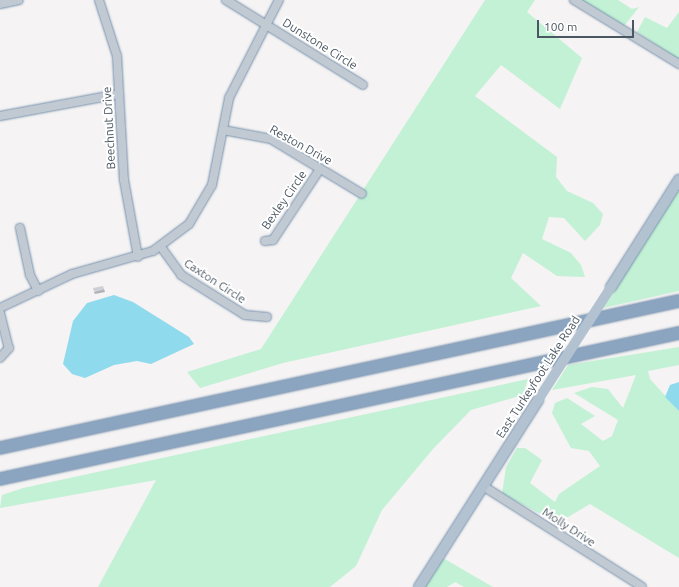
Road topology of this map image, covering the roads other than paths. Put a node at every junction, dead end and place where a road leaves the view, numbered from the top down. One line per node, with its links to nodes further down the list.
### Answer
1 (19, 0): 6 (street)
2 (99, 0): 10 (street, Beechnut Drive)
3 (226, 0): 7 (street, Dunstone Circle)
4 (279, 0): 7 (street)
5 (574, 0): 8 (street)
6 (0, 4)
7 (265, 24): 9 (street, Dunstone Circle); 12 (street)
8 (679, 64)
9 (363, 85)
10 (119, 94): 11 (street); 19 (street, Beechnut Drive)
11 (0, 116)
12 (223, 130): 13 (street, Reston Drive); 18 (street)
13 (320, 169): 15 (street, Reston Drive); 17 (street, Bexley Circle)
14 (679, 180): 29 (main road, East Turkeyfoot Lake Road, bridge)
15 (362, 194)
16 (20, 228): 20 (street)
17 (265, 241)
18 (161, 247): 19 (street); 24 (street, Caxton Circle)
19 (138, 257): 20 (street)
20 (38, 291): 22 (street)
21 (679, 301): 27 (highway)
22 (0, 308)
23 (0, 313): 26 (street)
24 (267, 317)
25 (679, 333): 28 (highway)
26 (0, 358)
27 (0, 448)
28 (0, 479)
29 (483, 486): 30 (main road, East Turkeyfoot Lake Road); 31 (street, Molly Drive)
30 (419, 587)
31 (642, 587)

